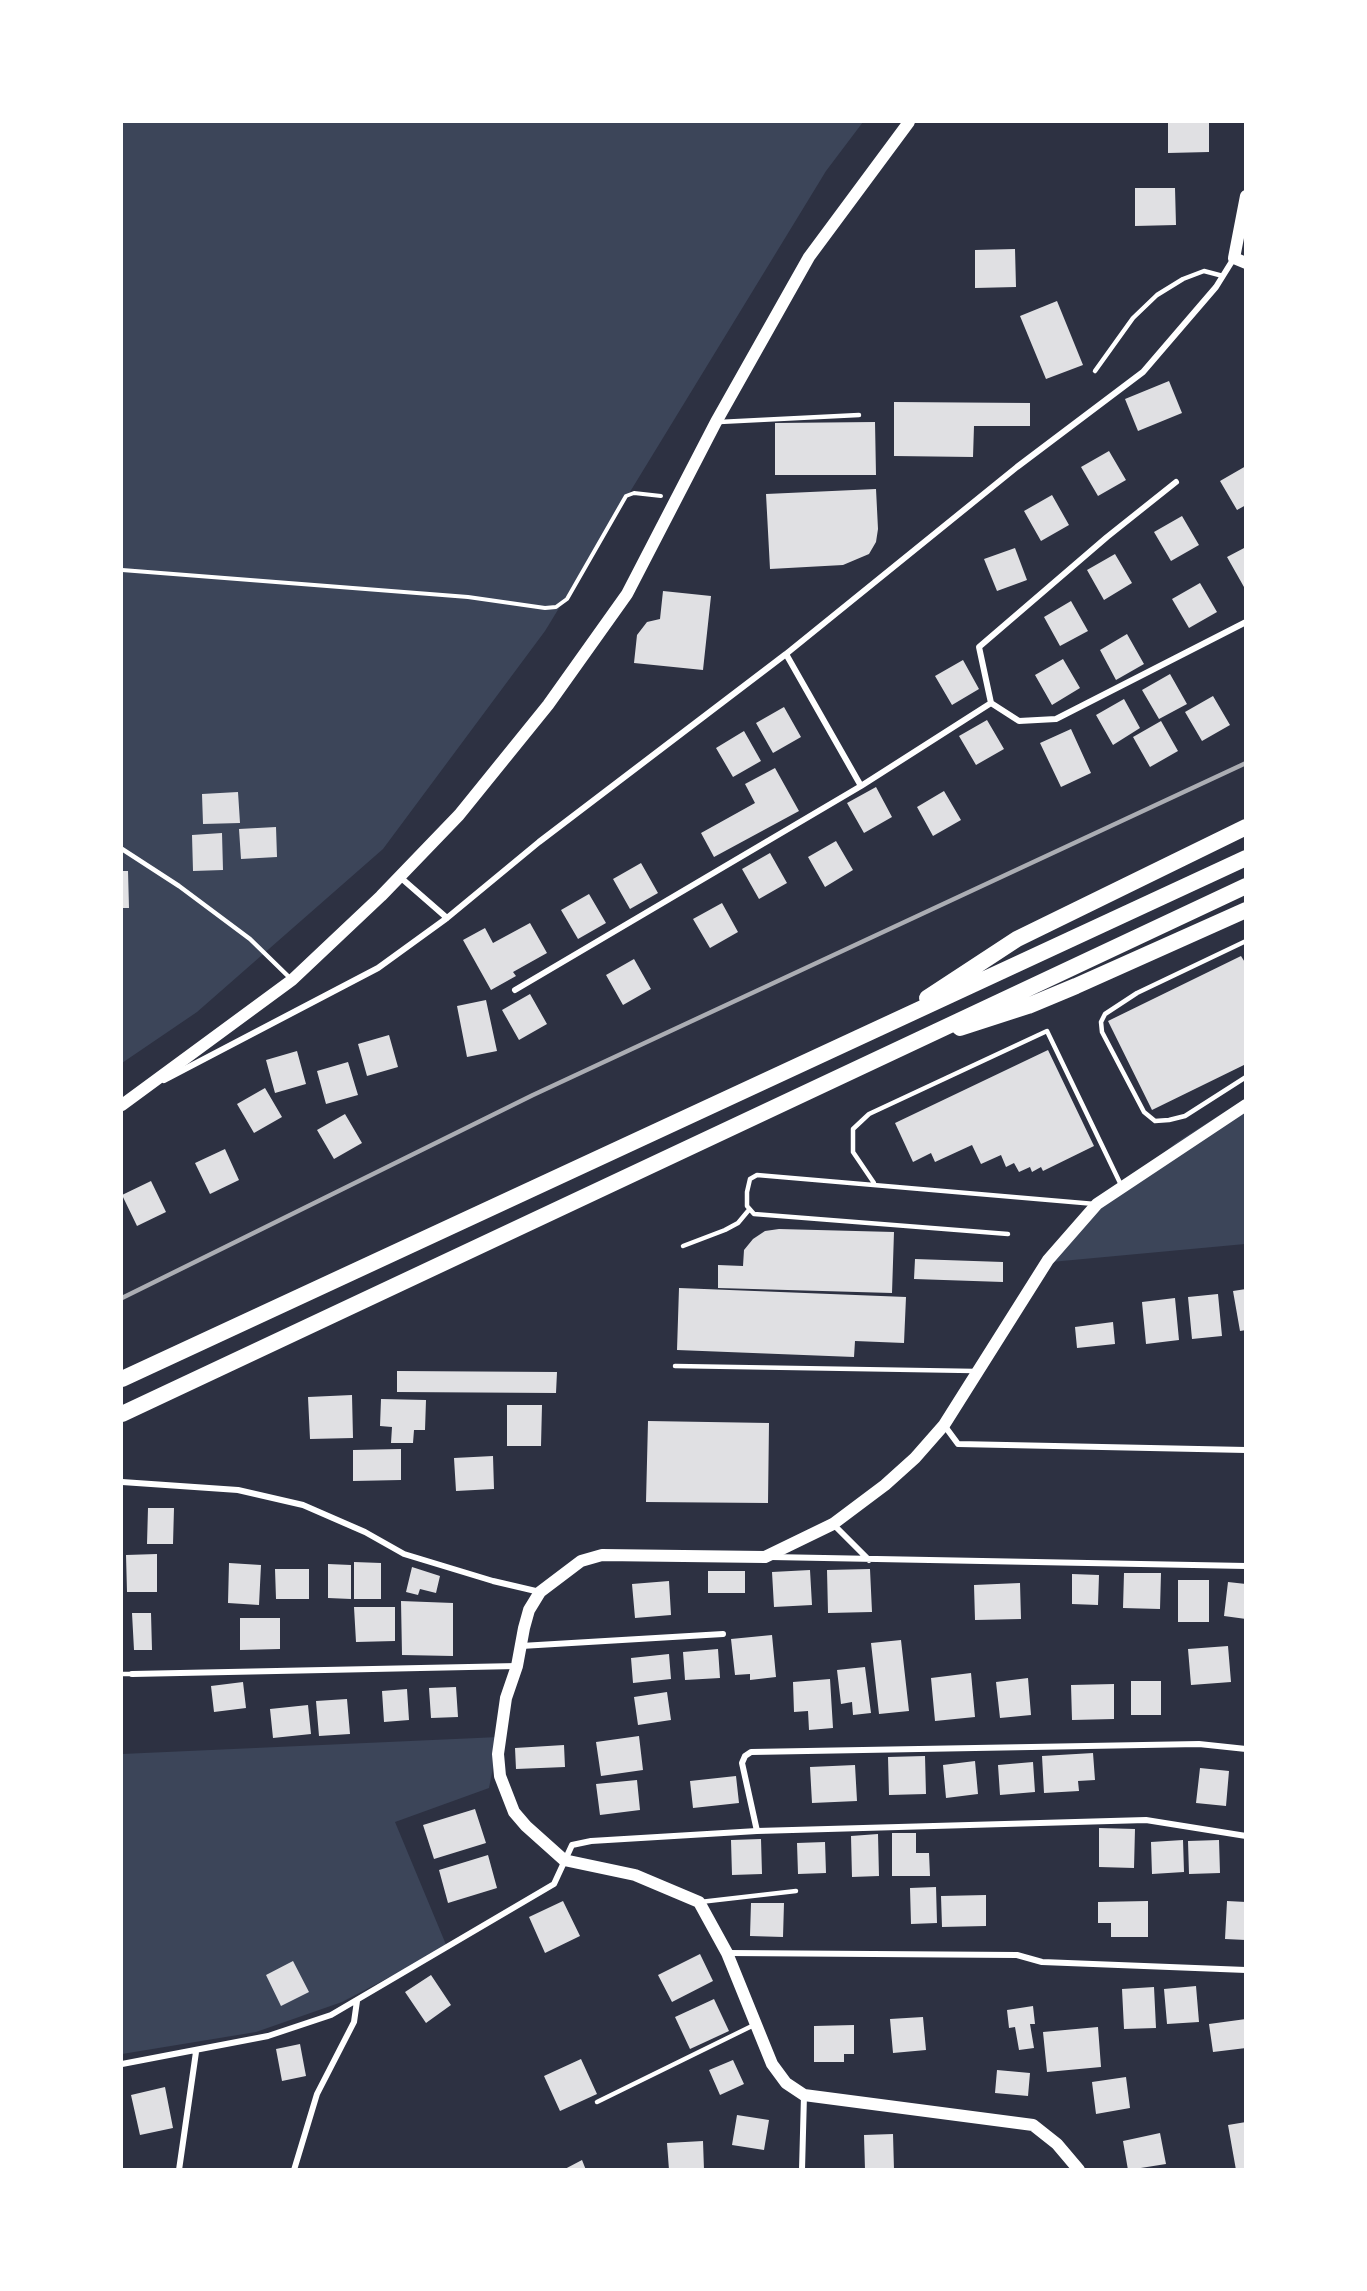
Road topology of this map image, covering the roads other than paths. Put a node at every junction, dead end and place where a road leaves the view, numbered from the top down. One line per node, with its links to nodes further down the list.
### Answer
1 (909, 122): 7 (main road)
2 (1245, 196): 3 (main road)
3 (1240, 260): 4 (street)
4 (1222, 276): 5 (lane); 10 (street)
5 (1095, 370)
6 (859, 415): 7 (lane)
7 (716, 422): 16 (main road)
8 (1176, 482): 11 (street)
9 (1245, 622): 11 (street)
10 (786, 654): 12 (street); 19 (street)
11 (991, 703): 12 (street)
12 (861, 786): 22 (street)
13 (1245, 827): 23 (highway)
14 (122, 849): 21 (lane)
15 (1245, 858): 23 (highway)
16 (400, 877): 19 (street); 21 (main road)
17 (1245, 886): 24 (highway)
18 (1245, 910): 24 (highway)
19 (447, 918): 26 (street)
20 (1245, 941): 25 (lane)
21 (292, 980): 26 (main road)
22 (515, 990)
23 (893, 1022): 37 (highway)
24 (904, 1044): 38 (highway)
25 (1245, 1077)
26 (140, 1093): 28 (main road)
27 (1245, 1105): 30 (main road)
28 (122, 1106)
29 (874, 1183): 30 (lane); 31 (lane); 32 (lane)
30 (1122, 1187): 31 (main road)
31 (1098, 1204): 36 (main road)
32 (748, 1211): 33 (lane); 34 (lane)
33 (1008, 1234)
34 (683, 1246)
35 (675, 1366): 36 (lane)
36 (977, 1371): 39 (main road)
37 (122, 1379)
38 (122, 1414)
39 (944, 1425): 40 (street); 42 (main road)
40 (1245, 1450)
41 (122, 1482): 46 (street)
42 (833, 1524): 43 (main road); 44 (street)
43 (765, 1557): 44 (street); 46 (main road)
44 (869, 1560): 45 (street)
45 (1245, 1566)
46 (540, 1592): 48 (main road)
47 (723, 1634): 48 (street)
48 (521, 1646): 49 (main road)
49 (517, 1666): 51 (street); 55 (main road)
50 (122, 1674): 51 (lane)
51 (132, 1674)
52 (1245, 1749): 53 (street)
53 (757, 1831): 54 (street); 55 (street)
54 (1245, 1836)
55 (564, 1860): 57 (main road); 60 (street)
56 (796, 1891): 57 (lane)
57 (699, 1902): 58 (main road)
58 (727, 1953): 59 (street); 61 (main road)
59 (1245, 1970)
60 (357, 2001): 62 (street); 67 (street)
61 (756, 2024): 64 (main road); 65 (lane)
62 (196, 2052): 63 (street); 66 (street)
63 (122, 2064)
64 (804, 2095): 68 (street); 69 (main road)
65 (597, 2102)
66 (179, 2169)
67 (294, 2169)
68 (802, 2169)
69 (1079, 2169)

